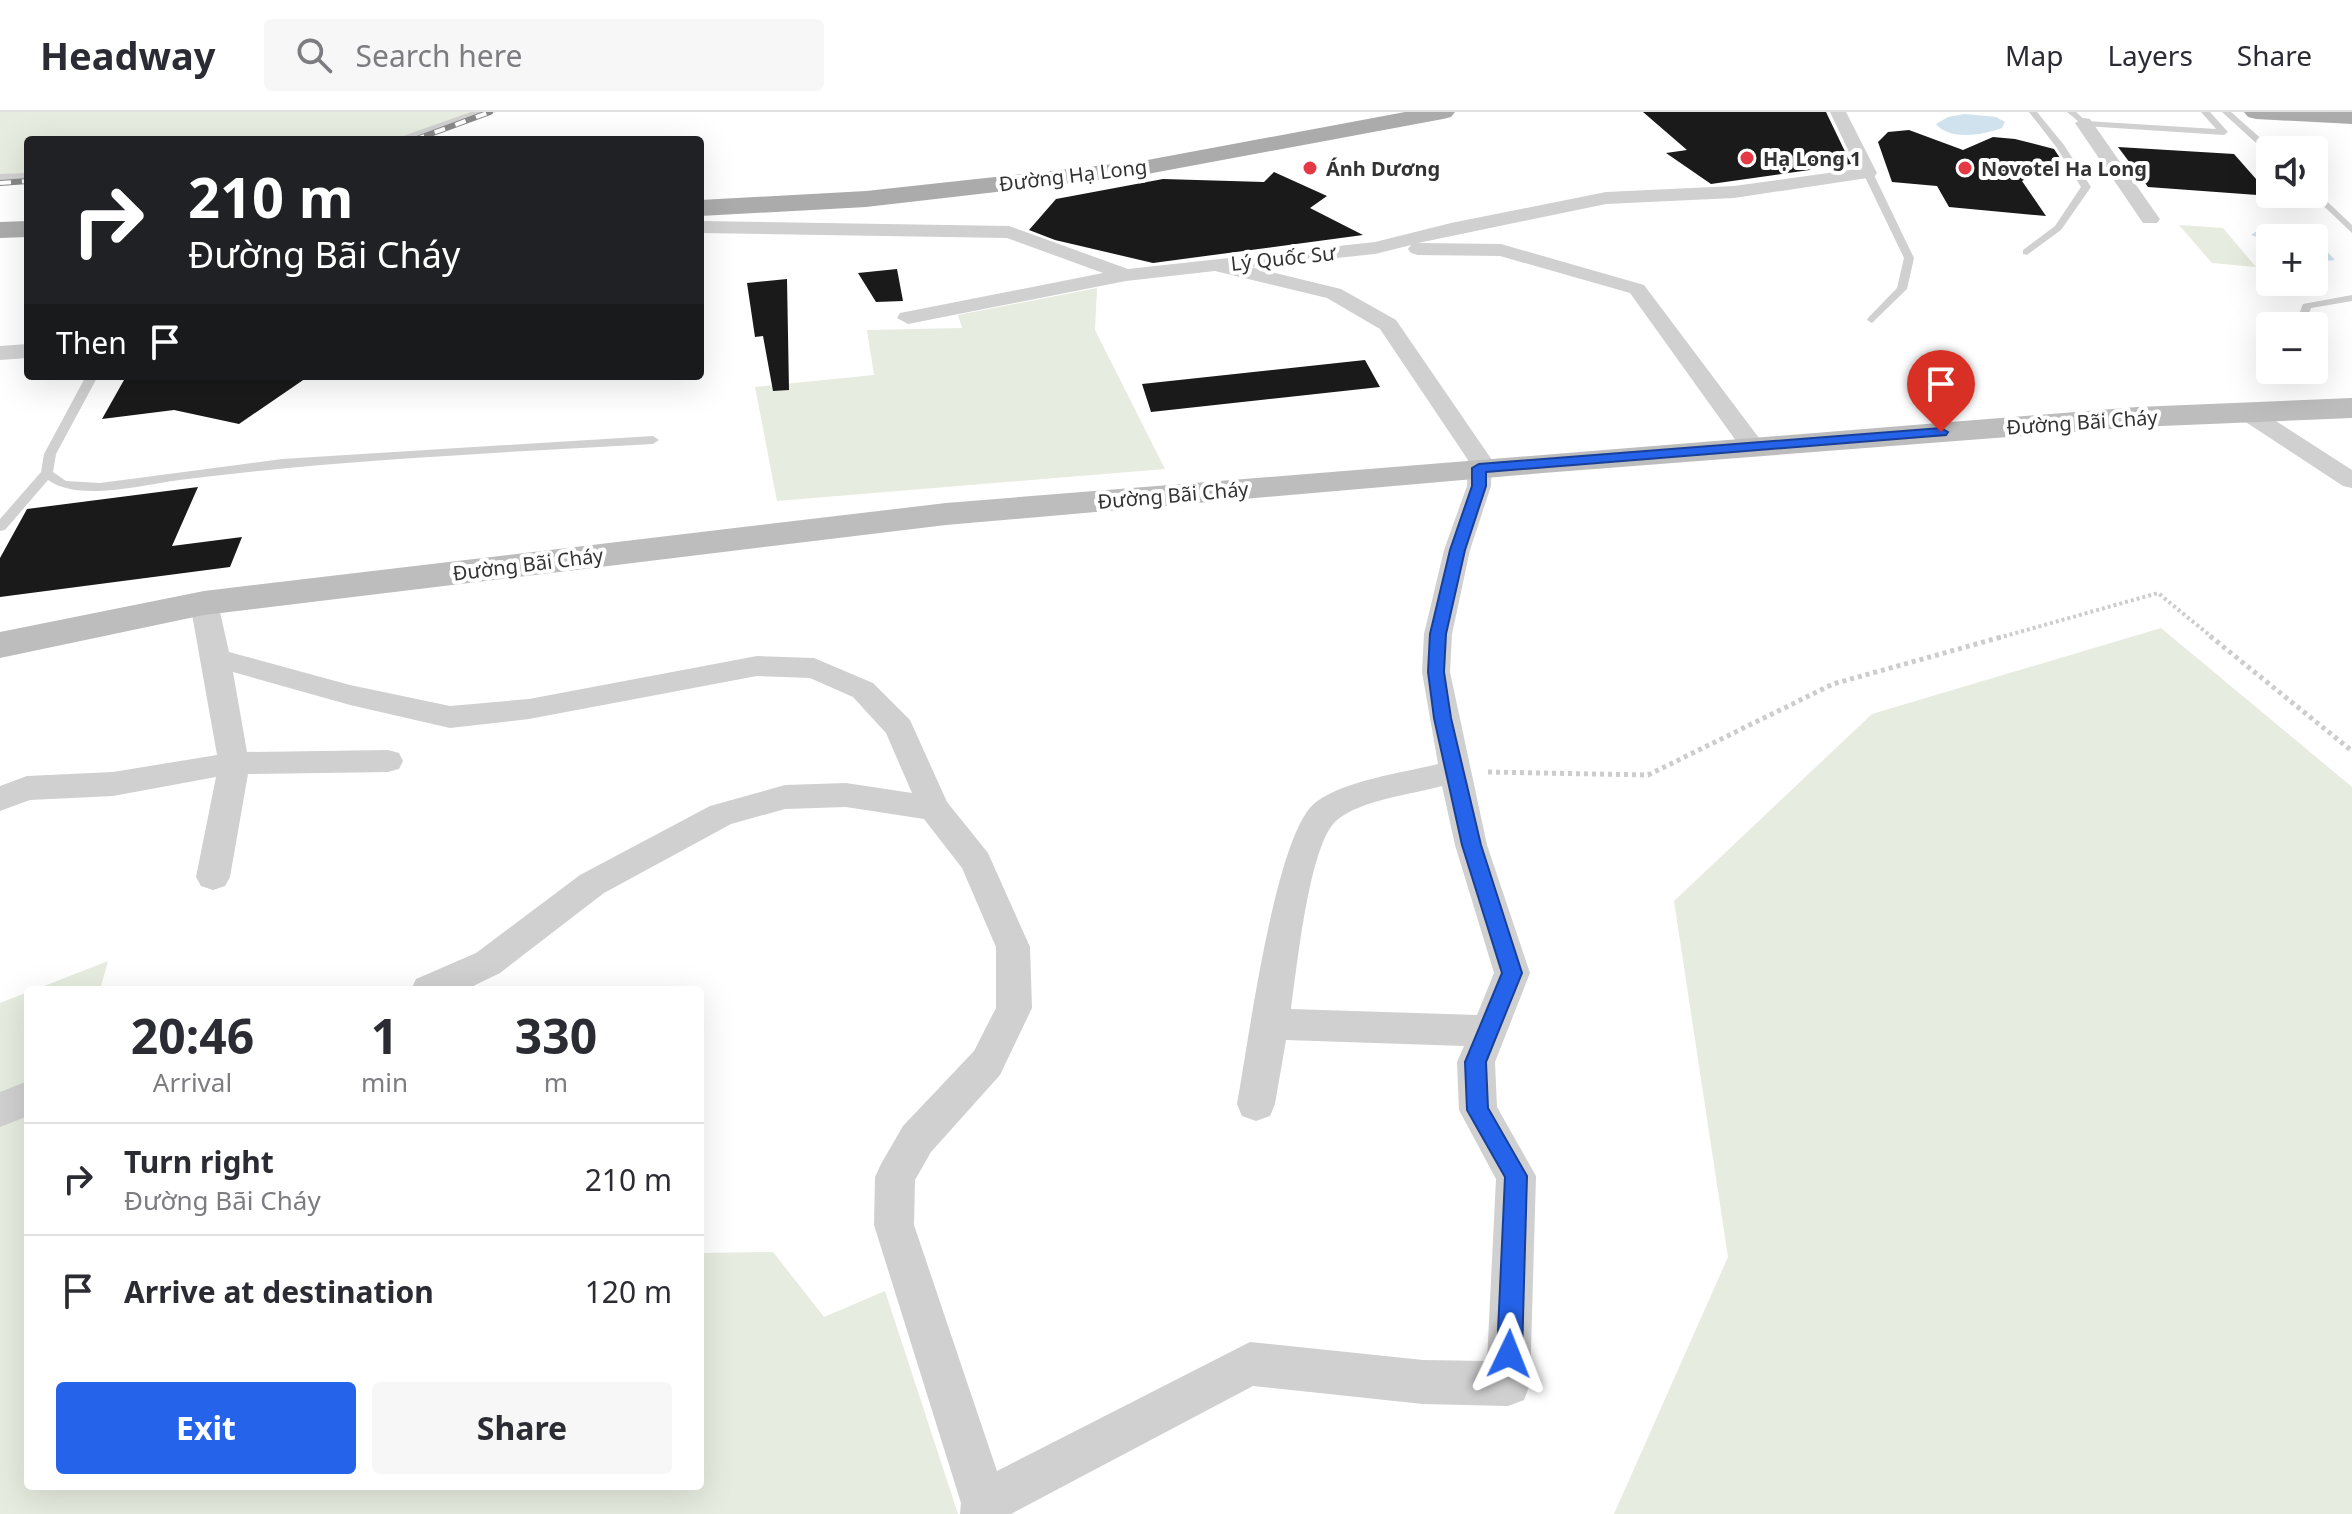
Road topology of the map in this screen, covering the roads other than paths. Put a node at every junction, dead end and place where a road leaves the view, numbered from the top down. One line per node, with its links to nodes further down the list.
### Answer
1 (479, 112): 10 (lane)
2 (1443, 112): 16 (main road, Đường Hạ Long)
3 (1838, 112): 12 (street)
4 (2033, 112): 23 (lane)
5 (2205, 112): 8 (lane)
6 (2226, 112): 11 (lane)
7 (2256, 112): 9 (main road)
8 (2078, 117): 17 (street)
9 (2352, 117)
10 (408, 136)
11 (2256, 139)
12 (1868, 173): 22 (street, Lý Quốc Sư); 29 (lane)
13 (24, 176): 14 (lane)
14 (0, 177)
15 (2328, 206): 21 (lane)
16 (704, 208)
17 (2150, 219)
18 (704, 227): 25 (street, Lý Quốc Sư)
19 (24, 229): 20 (main road)
20 (0, 230)
21 (2352, 230)
22 (1375, 248): 24 (street, Lý Quốc Sư); 36 (street)
23 (2027, 252)
24 (1214, 265): 25 (street, Lý Quốc Sư); 37 (street)
25 (1126, 275): 28 (street)
26 (2352, 298): 27 (lane)
27 (2305, 312)
28 (908, 318)
29 (1872, 320)
30 (24, 351): 31 (street)
31 (0, 353)
32 (90, 380): 38 (lane)
33 (2352, 408): 34 (main road, Đường Bãi Cháy)
34 (2246, 412): 36 (main road, Đường Bãi Cháy); 39 (street)
35 (653, 440): 38 (lane)
36 (1753, 447): 37 (main road, Đường Bãi Cháy)
37 (1479, 468): 41 (main road, Đường Bãi Cháy); 46 (street)
38 (47, 473): 40 (lane)
39 (2352, 481)
40 (0, 527)
41 (204, 603): 42 (main road, Đường Bãi Cháy); 43 (street)
42 (0, 645)
43 (216, 658): 45 (street); 48 (street)
44 (388, 761): 45 (street)
45 (234, 763): 47 (street); 49 (street)
46 (1455, 771): 51 (street); 52 (street)
47 (0, 799)
48 (934, 808): 50 (street); 56 (street)
49 (213, 877)
50 (438, 986)
51 (1271, 1024): 52 (street); 54 (street)
52 (1490, 1031): 56 (street)
53 (24, 1100): 55 (street)
54 (1256, 1104)
55 (0, 1110)
56 (984, 1509)

